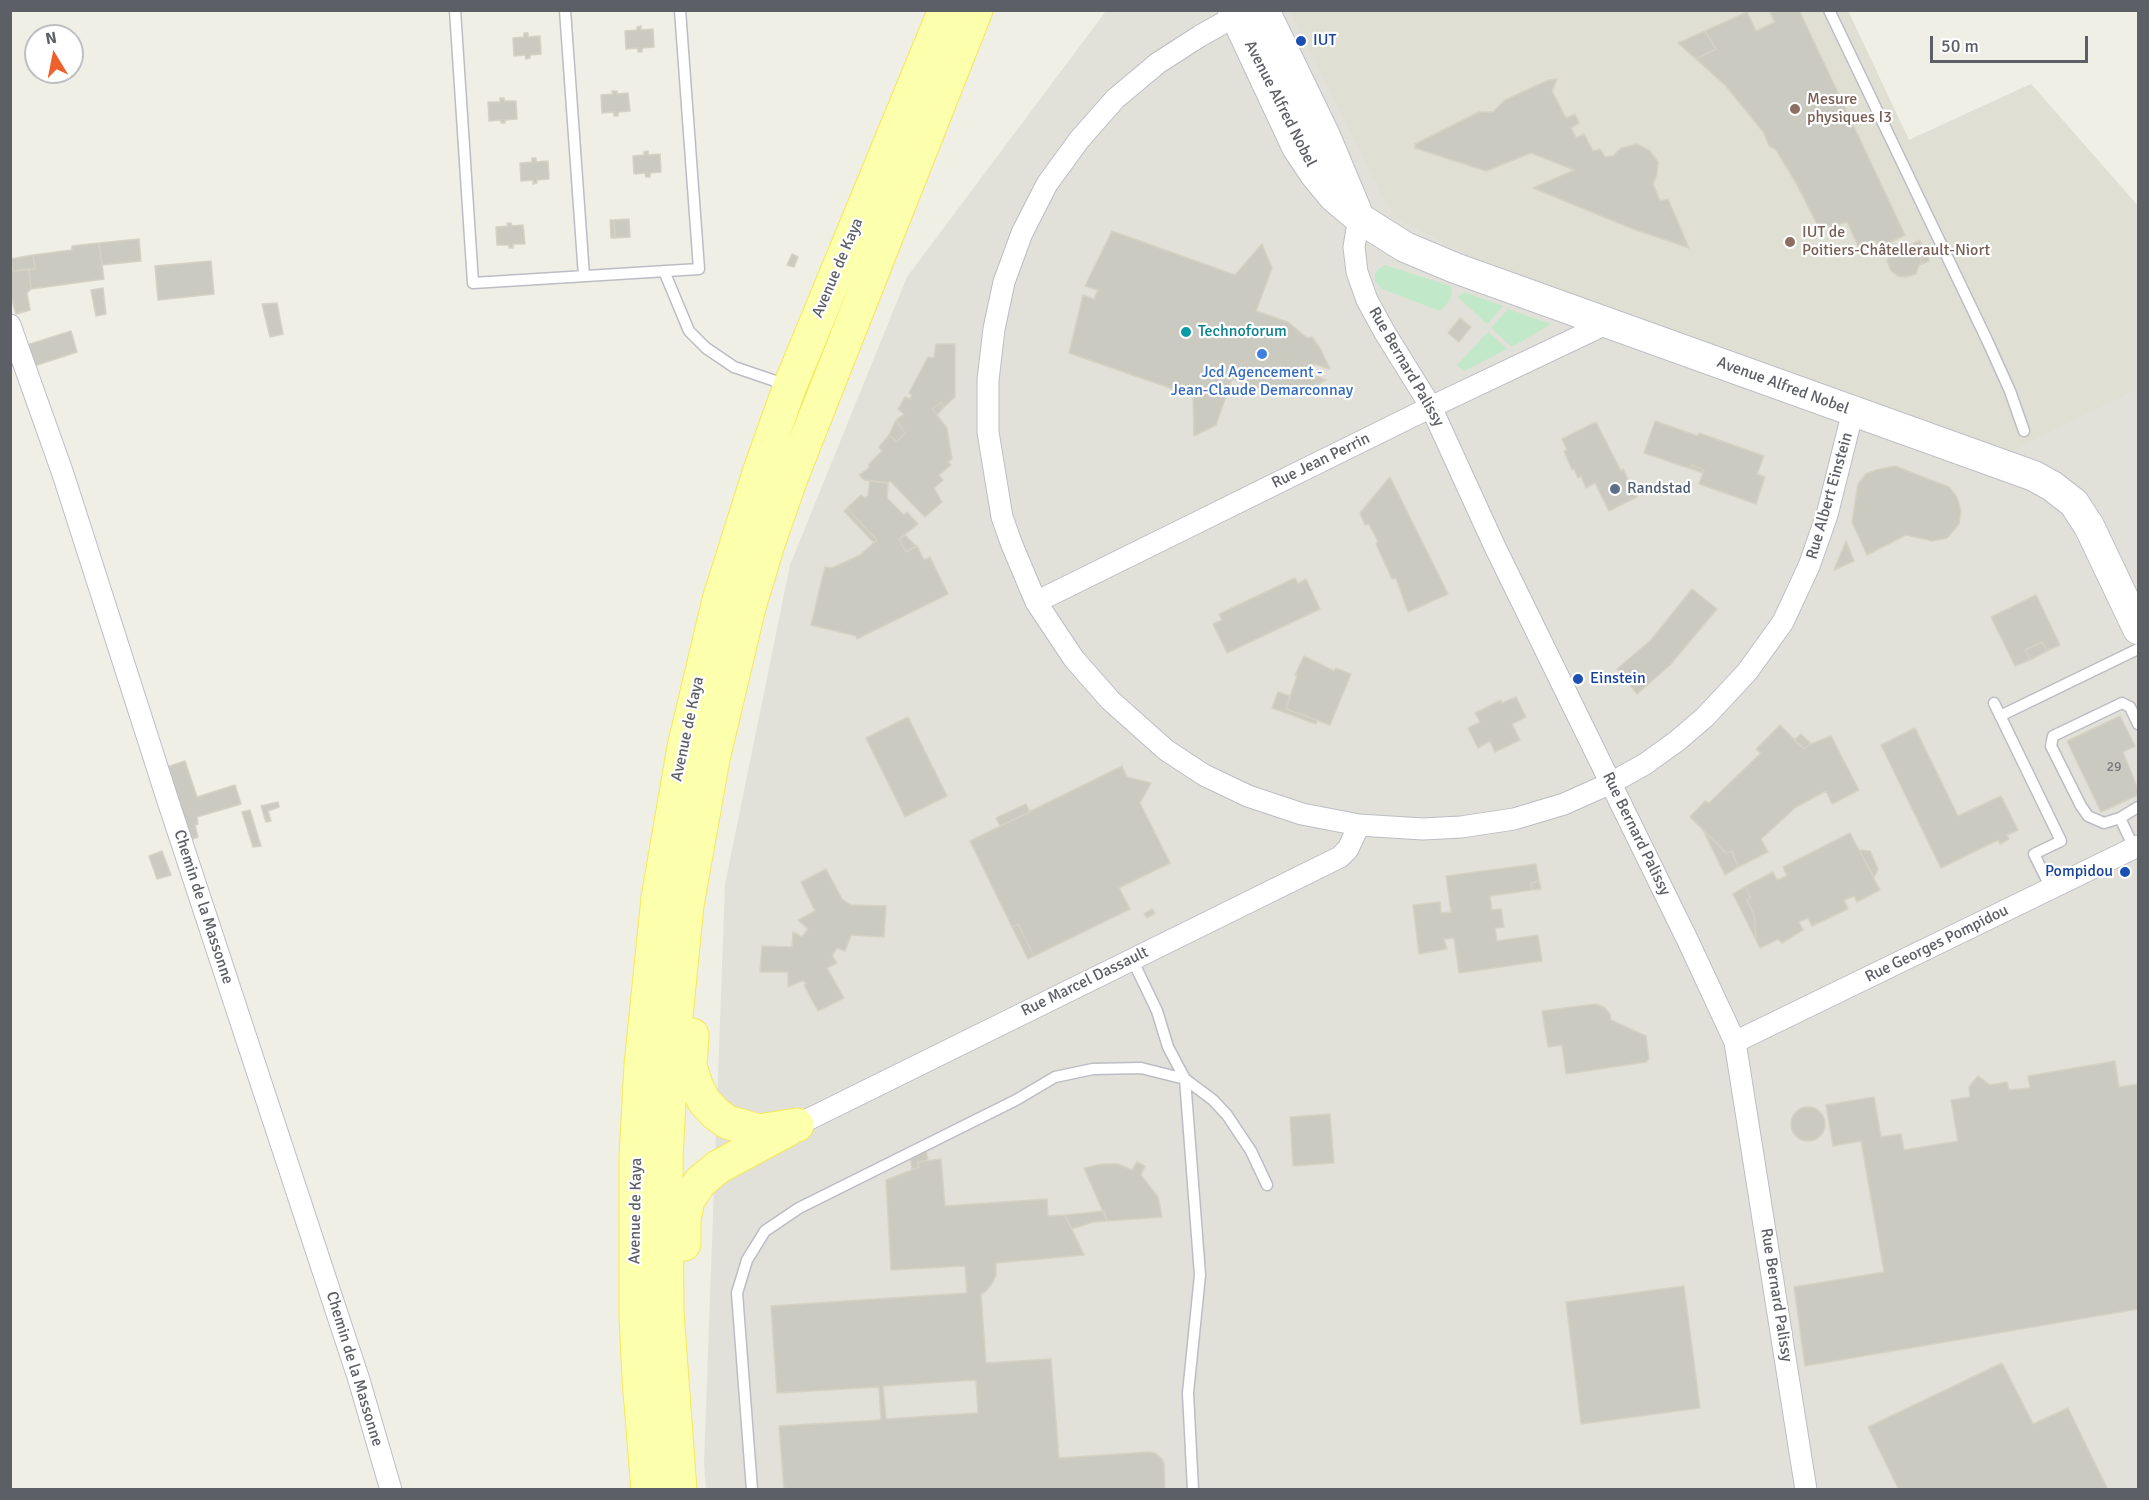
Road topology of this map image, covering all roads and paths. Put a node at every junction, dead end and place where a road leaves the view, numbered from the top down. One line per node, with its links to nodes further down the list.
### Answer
1 (455, 10): 10 (lane)
2 (566, 10): 10 (lane)
3 (680, 10): 9 (lane)
4 (945, 10): 13 (main road, Avenue de Kaya)
5 (976, 10): 17 (main road, Avenue de Kaya)
6 (1829, 10): 16 (lane)
7 (1245, 12): 8 (street, Avenue Alfred Nobel); 18 (street, Rue Albert Einstein)
8 (1359, 218): 11 (street, Avenue Alfred Nobel); 14 (street, Rue Bernard Palissy)
9 (664, 271): 10 (lane); 13 (lane)
10 (584, 276)
11 (1608, 323): 14 (street, Rue Jean Perrin); 15 (street, Avenue Alfred Nobel)
12 (10, 325): 36 (street, Chemin de la Massonne)
13 (790, 386): 37 (main road, Avenue de Kaya)
14 (1431, 406): 18 (street, Rue Jean Perrin); 24 (street, Rue Bernard Palissy)
15 (1853, 411): 19 (street, Avenue Alfred Nobel); 24 (street, Rue Albert Einstein)
16 (2024, 431)
17 (768, 544): 33 (main road); 35 (main road, Avenue de Kaya)
18 (1036, 602): 27 (street, Rue Albert Einstein)
19 (2139, 629)
20 (2139, 649): 22 (lane)
21 (1994, 702): 22 (lane)
22 (2000, 716): 29 (lane)
23 (2139, 724): 26 (lane)
24 (1611, 783): 27 (street, Rue Albert Einstein); 31 (street, Rue Bernard Palissy)
25 (2139, 807): 26 (lane)
26 (2120, 818): 28 (lane)
27 (1359, 825): 30 (street, Rue Marcel Dassault)
28 (2136, 847): 29 (street, Rue Georges Pompidou)
29 (2051, 888): 31 (street, Rue Georges Pompidou)
30 (1132, 959): 32 (lane); 33 (street, Rue Marcel Dassault)
31 (1735, 1042): 40 (street, Rue Bernard Palissy)
32 (1185, 1079): 34 (lane); 38 (lane); 39 (lane)
33 (797, 1125): 35 (main road)
34 (1267, 1185)
35 (680, 1485)
36 (391, 1490)
37 (648, 1490)
38 (752, 1490)
39 (1193, 1490)
40 (1806, 1490)

